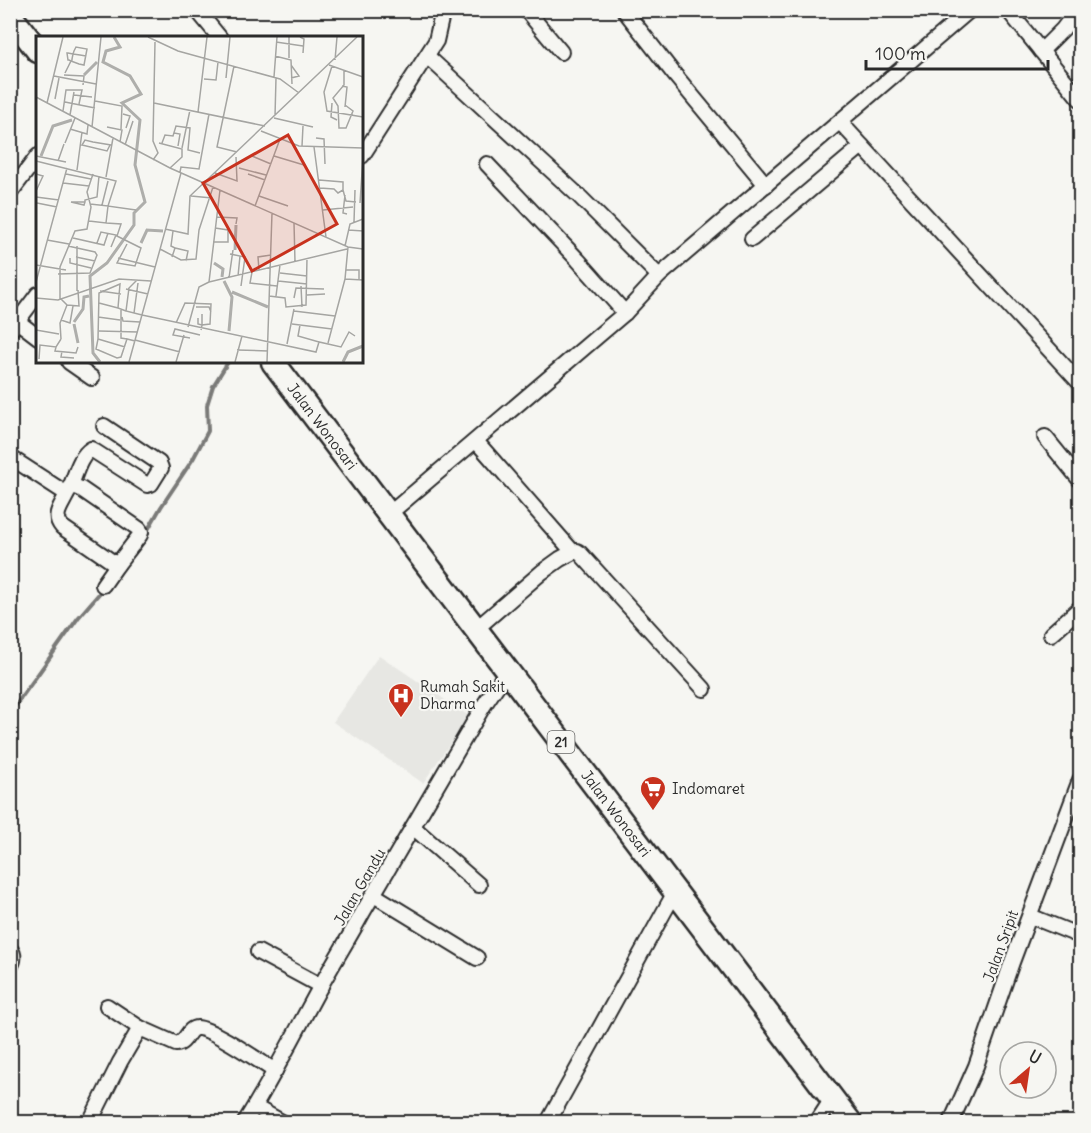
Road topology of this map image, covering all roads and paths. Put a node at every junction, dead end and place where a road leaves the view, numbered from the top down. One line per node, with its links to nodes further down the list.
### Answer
1 (197, 10): 9 (street)
2 (443, 10): 13 (street)
3 (526, 10): 12 (street)
4 (624, 10): 20 (street)
5 (970, 10): 15 (street)
6 (1008, 10): 11 (street)
7 (1077, 10): 11 (street)
8 (10, 15): 10 (highway)
9 (218, 36)
10 (36, 48)
11 (1041, 51): 14 (street)
12 (561, 52)
13 (427, 56): 17 (street); 23 (street)
14 (1080, 99)
15 (840, 122): 16 (street); 20 (street)
16 (862, 146): 22 (street); 31 (street)
17 (363, 154)
18 (36, 159): 21 (street)
19 (487, 164): 25 (street)
20 (766, 185): 23 (street)
21 (10, 193)
22 (752, 239)
23 (660, 276): 25 (street)
24 (36, 297): 26 (street)
25 (625, 313): 34 (street)
26 (14, 326): 27 (street)
27 (36, 336)
28 (70, 363): 30 (street)
29 (274, 363): 38 (highway, Jalan Wonosari / 21)
30 (92, 378)
31 (1078, 381)
32 (104, 426): 37 (street)
33 (1045, 437): 36 (street)
34 (476, 441): 38 (street); 39 (street)
35 (10, 457): 37 (street)
36 (1080, 480)
37 (69, 489): 40 (street); 40 (street)
38 (389, 514): 43 (highway, Jalan Wonosari / 21)
39 (573, 552): 43 (street); 46 (street)
40 (117, 565): 41 (street)
41 (103, 585)
42 (1080, 608): 44 (street)
43 (476, 629): 45 (highway, Jalan Wonosari / 21)
44 (1051, 634)
45 (507, 671): 48 (street, Jalan Gandu); 50 (highway, Jalan Wonosari / 21)
46 (704, 688)
47 (1080, 780): 52 (street, Jalan Sripit)
48 (413, 827): 49 (street); 51 (street, Jalan Gandu)
49 (479, 885)
50 (675, 892): 62 (highway, Jalan Wonosari / 21); 67 (street)
51 (374, 895): 56 (street); 58 (street, Jalan Gandu)
52 (1030, 916): 53 (street); 70 (street, Jalan Sripit)
53 (1080, 936)
54 (10, 949): 57 (street)
55 (258, 952): 58 (street)
56 (477, 958)
57 (10, 966)
58 (321, 986): 61 (street, Jalan Gandu)
59 (107, 1006): 60 (street)
60 (140, 1028): 61 (street); 64 (street)
61 (275, 1071): 63 (street, Jalan Gandu)
62 (832, 1099): 68 (street); 69 (highway, Jalan Wonosari / 21)
63 (255, 1107): 65 (street, Jalan Gandu); 66 (street)
64 (90, 1122)
65 (245, 1122)
66 (282, 1122)
67 (548, 1122)
68 (817, 1122)
69 (850, 1122)
70 (951, 1122)

